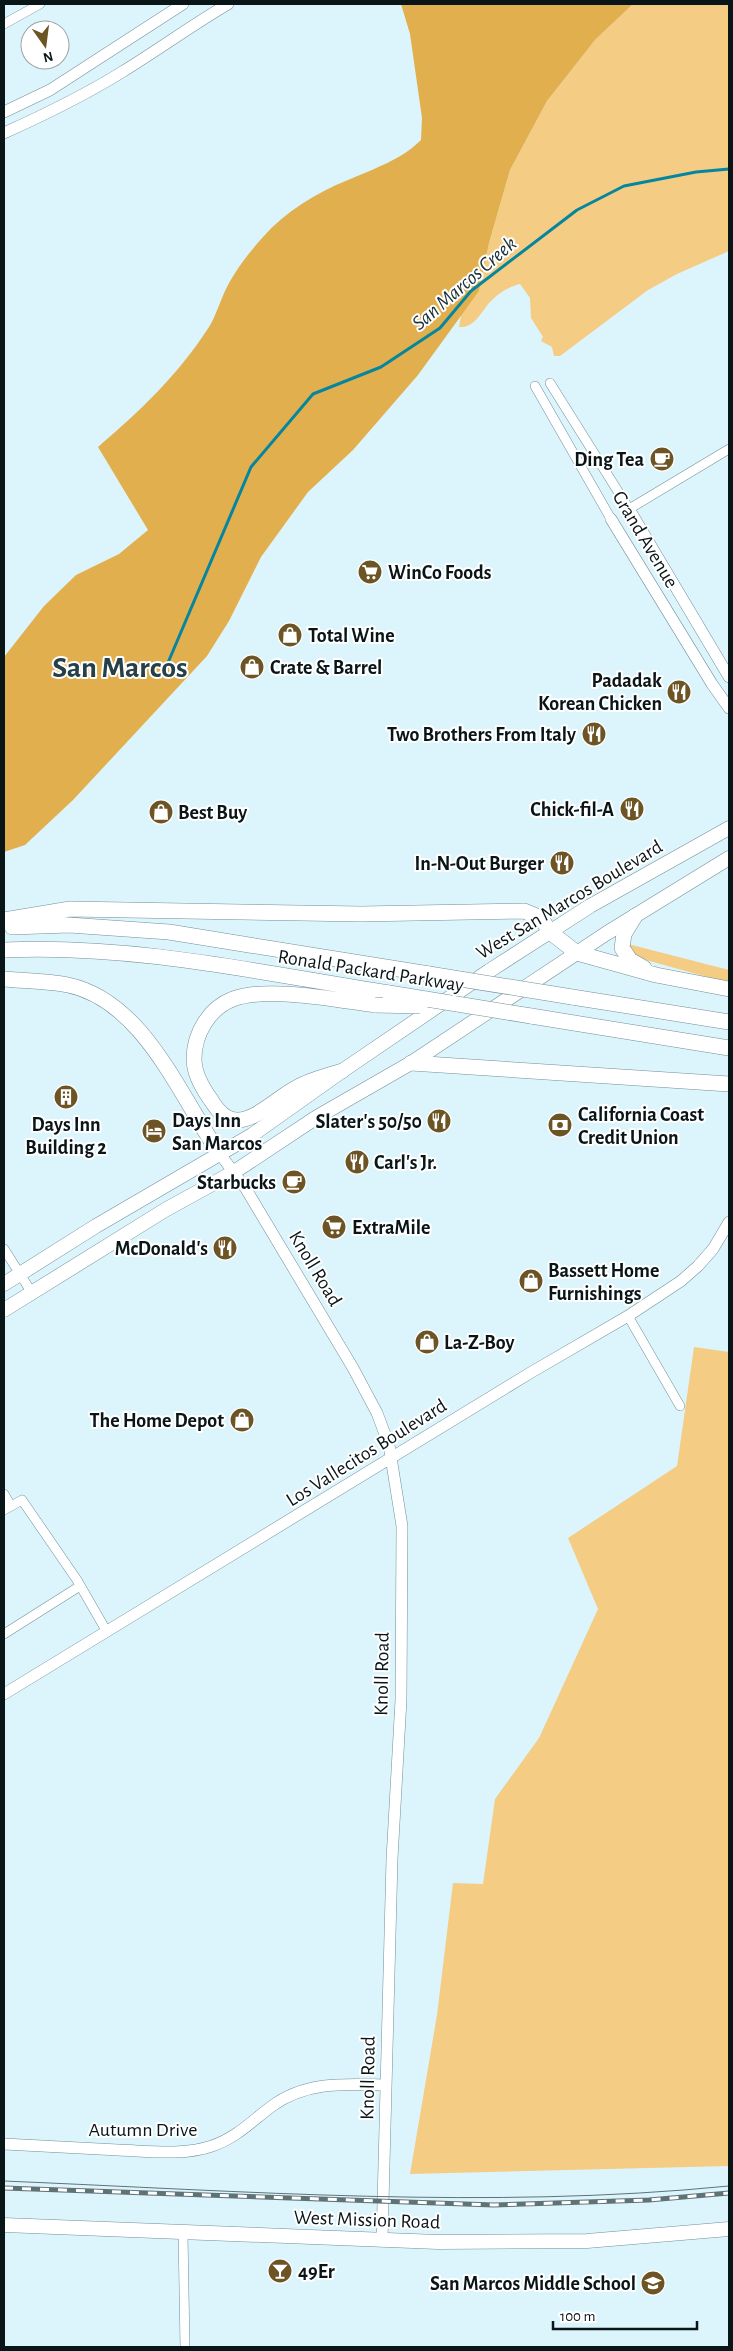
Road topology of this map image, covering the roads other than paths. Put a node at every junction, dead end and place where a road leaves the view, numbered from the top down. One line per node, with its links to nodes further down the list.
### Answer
1 (40, 4): 4 (street)
2 (183, 4): 5 (street)
3 (228, 4): 6 (street)
4 (4, 24)
5 (4, 112)
6 (4, 133)
7 (550, 383): 10 (street, Grand Avenue)
8 (535, 386): 11 (street, Grand Avenue)
9 (729, 449): 10 (street)
10 (629, 510): 12 (street, Grand Avenue)
11 (612, 519): 13 (street, Grand Avenue)
12 (729, 677)
13 (729, 708)
14 (729, 828): 19 (main road, West San Marcos Boulevard)
15 (729, 858): 16 (main road)
16 (635, 916): 21 (main road); 22 (highway)
17 (4, 920): 19 (highway)
18 (4, 927): 26 (highway, Ronald Packard Parkway, bridge)
19 (550, 932): 21 (highway); 29 (main road, West San Marcos Boulevard)
20 (4, 950): 25 (highway, Ronald Packard Parkway, bridge)
21 (577, 953): 22 (highway); 28 (main road)
22 (656, 975): 24 (highway)
23 (4, 979): 31 (highway)
24 (729, 989)
25 (476, 1007): 27 (highway, Ronald Packard Parkway, bridge); 29 (highway, bridge)
26 (729, 1022)
27 (729, 1048)
28 (411, 1063): 30 (highway); 32 (main road)
29 (342, 1070): 31 (main road, West San Marcos Boulevard)
30 (729, 1084)
31 (220, 1154): 32 (street, Knoll Road); 33 (main road, West San Marcos Boulevard)
32 (234, 1172): 35 (main road); 43 (street, Knoll Road)
33 (163, 1187): 35 (main road); 37 (main road, West San Marcos Boulevard)
34 (729, 1222): 41 (street, Los Vallecitos Boulevard)
35 (138, 1227): 39 (main road)
36 (4, 1249): 37 (street)
37 (20, 1274): 38 (main road, West San Marcos Boulevard); 39 (street)
38 (4, 1284)
39 (32, 1293): 40 (main road)
40 (4, 1310)
41 (628, 1316): 42 (street); 43 (street, Los Vallecitos Boulevard)
42 (680, 1406)
43 (392, 1458): 47 (street, Los Vallecitos Boulevard); 50 (street, Knoll Road)
44 (4, 1494): 45 (street)
45 (7, 1508): 46 (street)
46 (80, 1586): 47 (street); 48 (street)
47 (107, 1632): 49 (street, Los Vallecitos Boulevard)
48 (4, 1634)
49 (4, 1694)
50 (385, 2085): 51 (street, Autumn Drive); 55 (street, Knoll Road)
51 (4, 2144)
52 (4, 2225): 54 (main road, West Mission Road)
53 (729, 2229): 55 (main road, West Mission Road)
54 (183, 2232): 55 (main road, West Mission Road); 56 (street)
55 (382, 2241)
56 (185, 2347)

